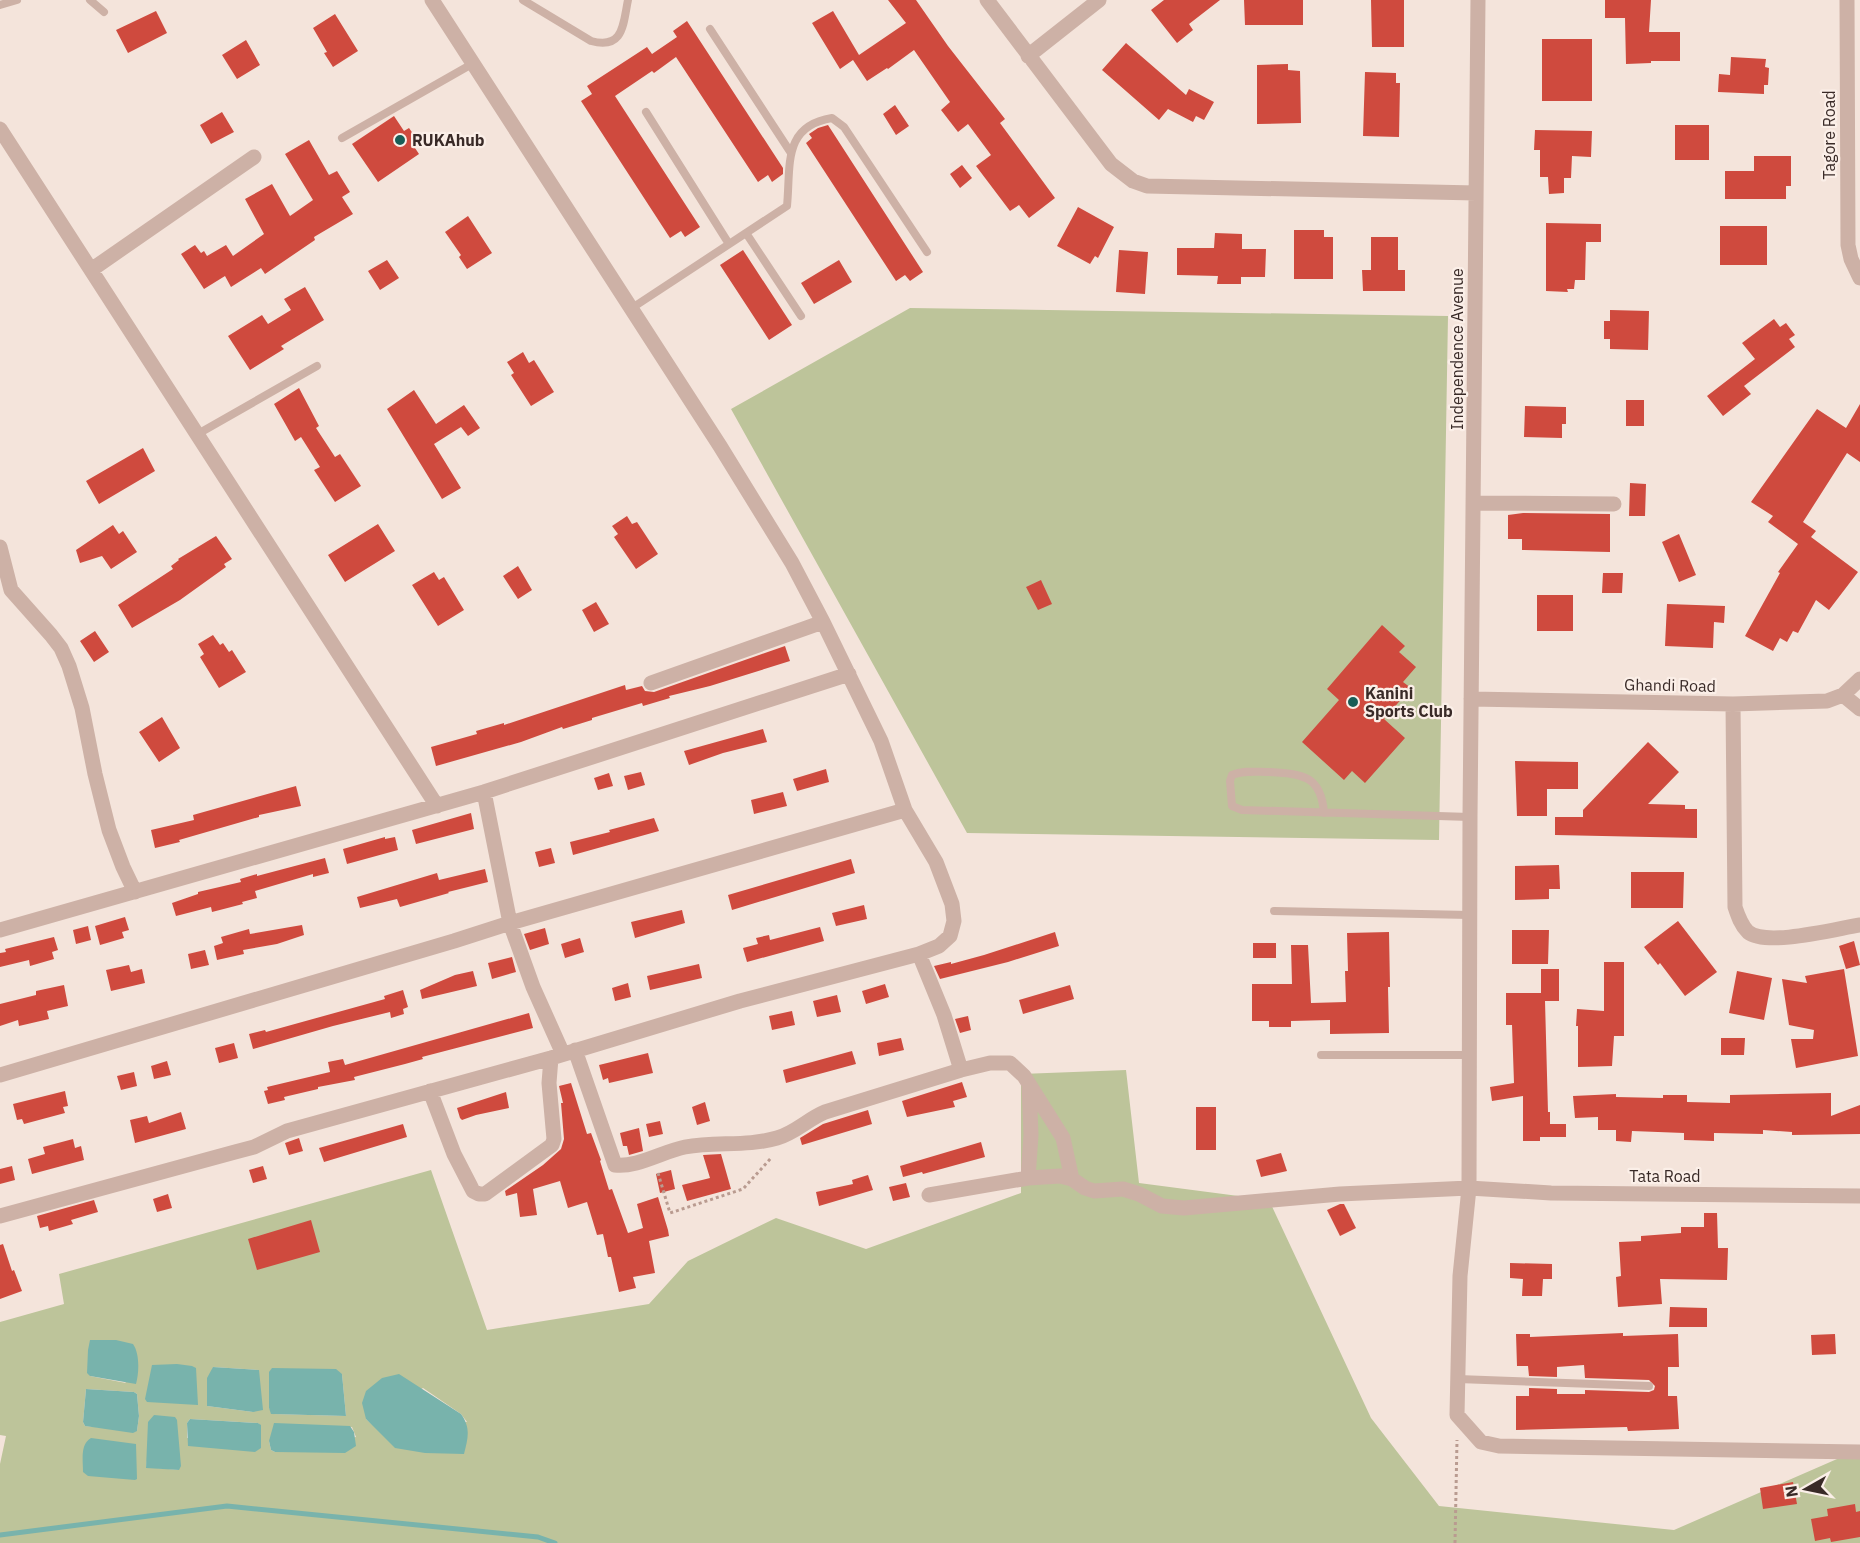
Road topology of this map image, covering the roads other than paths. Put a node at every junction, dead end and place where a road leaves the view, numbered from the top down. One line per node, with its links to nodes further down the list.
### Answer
1 (17, 0): 10 (lane)
2 (90, 0): 11 (lane)
3 (432, 0): 14 (street)
4 (523, 0): 5 (lane)
5 (628, 0)
6 (987, 0): 13 (street)
7 (1099, 0): 13 (street)
8 (1478, 0): 20 (street, Independence Avenue)
9 (1847, 0): 25 (street, Tagore Road)
10 (0, 5)
11 (104, 12)
12 (710, 29): 18 (lane)
13 (1028, 56): 20 (street)
14 (472, 64): 17 (lane); 26 (street)
15 (646, 112): 22 (lane)
16 (0, 129): 24 (street)
17 (342, 138)
18 (791, 153): 21 (lane); 23 (lane)
19 (254, 157): 24 (street)
20 (1476, 193): 30 (street, Independence Avenue)
21 (746, 233): 22 (lane); 27 (lane)
22 (729, 244): 26 (lane)
23 (927, 252)
24 (91, 270): 29 (street)
25 (1858, 274)
26 (632, 308): 33 (street)
27 (801, 316)
28 (317, 366): 29 (lane)
29 (196, 435): 42 (street)
30 (1474, 503): 31 (street); 38 (street, Independence Avenue)
31 (1614, 504)
32 (0, 547): 46 (street)
33 (823, 622): 34 (street); 36 (street)
34 (849, 674): 41 (street); 43 (street)
35 (1860, 679): 37 (street)
36 (651, 683)
37 (1843, 695): 39 (street, Ghandi Road); 40 (street)
38 (1471, 699): 39 (street, Ghandi Road); 45 (street, Independence Avenue)
39 (1733, 704): 50 (street)
40 (1860, 710)
41 (484, 792): 42 (street); 49 (street)
42 (437, 806): 46 (street)
43 (905, 810): 49 (street); 52 (street)
44 (1324, 813): 44 (lane); 45 (lane)
45 (1470, 817): 48 (street, Independence Avenue)
46 (135, 892): 51 (street)
47 (1274, 911): 48 (lane)
48 (1470, 915): 55 (street, Independence Avenue)
49 (510, 923): 53 (street); 57 (street)
50 (1860, 925)
51 (0, 930)
52 (919, 954): 53 (street); 56 (street)
53 (563, 1054): 56 (street); 59 (street); 59 (street)
54 (1321, 1055): 55 (lane)
55 (1470, 1055): 62 (street, Independence Avenue)
56 (961, 1070): 58 (street)
57 (0, 1075)
58 (1028, 1083): 60 (street); 61 (street)
59 (430, 1091): 65 (street)
60 (1028, 1178): 61 (street, Tata Road); 63 (street, Tata Road)
61 (1072, 1179): 62 (street, Tata Road)
62 (1469, 1188): 64 (street, Tata Road); 66 (street, Independence Avenue)
63 (929, 1195)
64 (1860, 1196)
65 (0, 1216)
66 (1458, 1379): 67 (lane); 68 (street, Independence Avenue)
67 (1649, 1386)
68 (1860, 1452)

